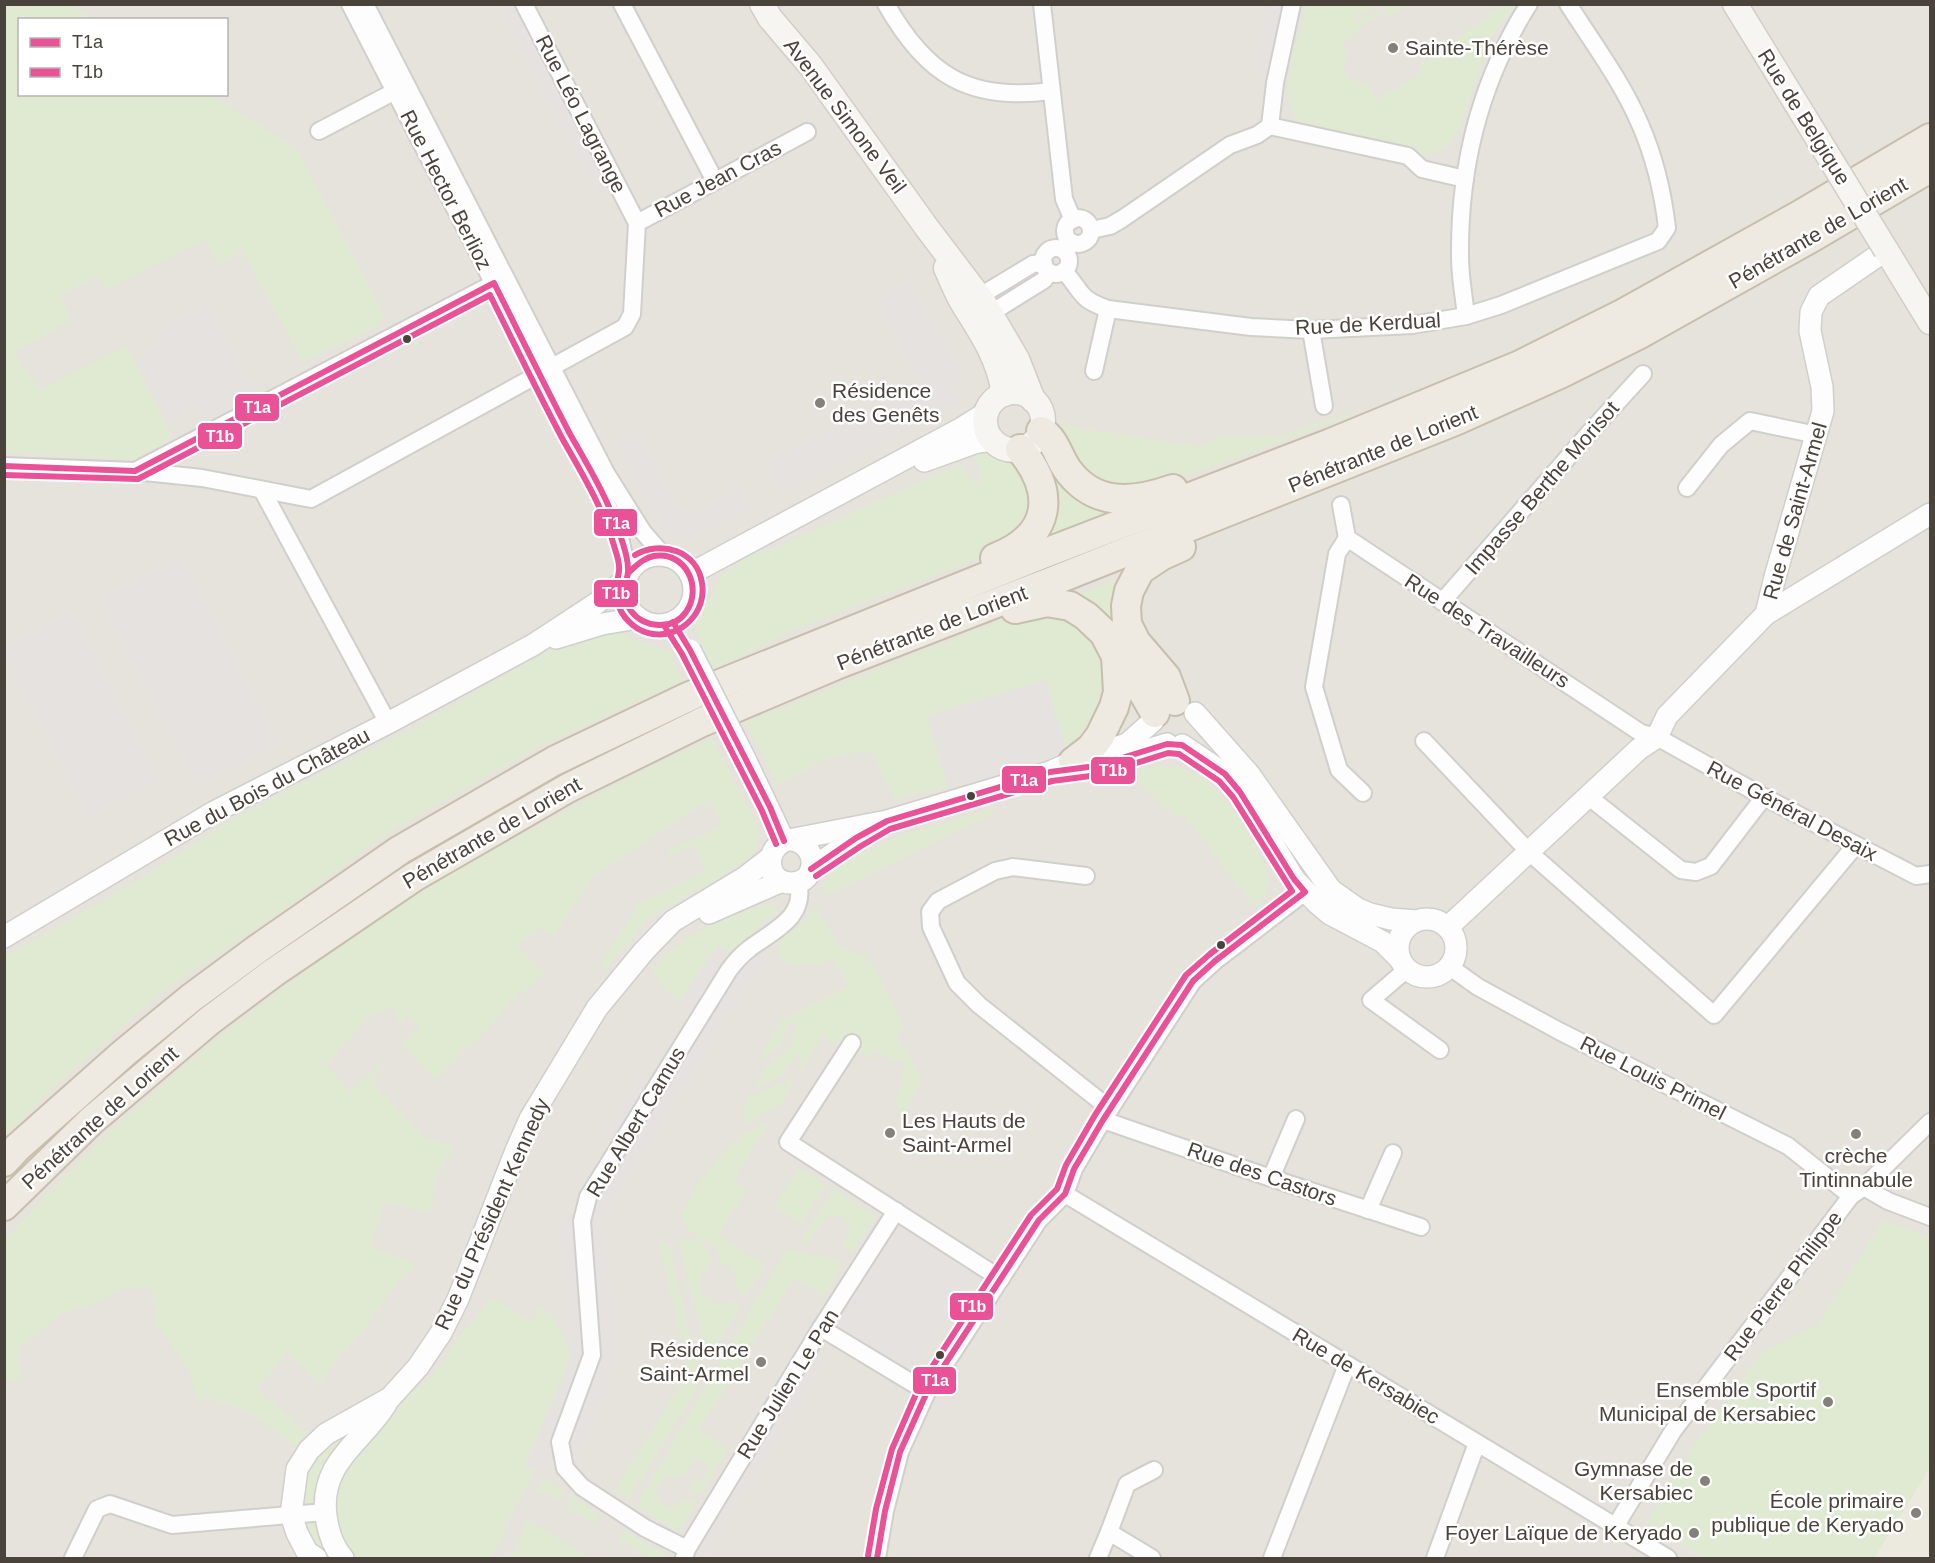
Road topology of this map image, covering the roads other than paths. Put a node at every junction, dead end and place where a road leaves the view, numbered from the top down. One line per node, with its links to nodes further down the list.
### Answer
1 (350, 4): 12 (street, Rue Hector Berlioz)
2 (365, 4): 12 (street, Rue Hector Berlioz)
3 (524, 4): 21 (street, Rue Léo Lagrange)
4 (622, 4): 20 (street)
5 (762, 4): 23 (main road, Avenue Simone Veil)
6 (886, 4): 13 (street)
7 (1042, 4): 13 (street)
8 (1292, 4): 14 (street)
9 (1529, 4): 19 (street)
10 (1568, 4): 32 (street, Rue de Kerdual)
11 (1735, 4): 26 (main road, Rue de Belgique, bridge)
12 (400, 89): 15 (street); 28 (street, Rue Hector Berlioz)
13 (1051, 91): 22 (street)
14 (1269, 126): 19 (street); 24 (street)
15 (319, 131)
16 (807, 132): 20 (street, Rue Jean Cras)
17 (1930, 138): 34 (highway, Pénétrante de Lorient)
18 (1930, 168): 37 (highway, Pénétrante de Lorient)
19 (1465, 179): 32 (street)
20 (715, 181): 21 (street, Rue Jean Cras)
21 (637, 223): 35 (street, Rue Jean Cras)
22 (1069, 226): 24 (street); 25 (street); 27 (street)
23 (927, 228): 29 (main road, Avenue Simone Veil); 39 (main road, Avenue Simone Veil)
24 (1091, 230): 25 (street)
25 (1079, 244): 27 (street)
26 (1886, 250): 31 (main road, Rue de Belgique); 43 (street, Rue de Saint-Armel)
27 (1056, 266): 29 (street); 30 (street, Rue de Kerdual)
28 (500, 280): 35 (street, Rue Hector Berlioz); 47 (street)
29 (986, 305): 40 (main road, Avenue Simone Veil)
30 (1108, 309): 33 (street, Rue de Kerdual); 36 (street)
31 (1929, 314)
32 (1466, 316): 33 (street, Rue de Kerdual)
33 (1311, 330): 41 (street)
34 (1520, 365): 45 (highway); 63 (highway, Pénétrante de Lorient)
35 (546, 370): 49 (street, Rue Jean Cras); 54 (street, Rue Hector Berlioz); 56 (street, Rue Hector Berlioz)
36 (1094, 371)
37 (1560, 374): 64 (highway); 69 (highway, Pénétrante de Lorient)
38 (1643, 374): 57 (street, Impasse Berthe Morisot)
39 (1004, 394): 40 (main road); 42 (main road)
40 (1033, 400): 45 (main road)
41 (1324, 406)
42 (986, 413): 44 (main road); 50 (street)
43 (1817, 435): 48 (street); 58 (street, Rue de Saint-Armel)
44 (993, 440): 45 (main road); 50 (street)
45 (1030, 440): 63 (highway)
46 (4, 466): 47 (street, Rue Jean Cras)
47 (135, 471): 49 (street, Rue Jean Cras)
48 (1687, 488)
49 (262, 490): 65 (street)
50 (847, 490): 55 (street)
51 (1341, 505): 53 (street)
52 (1930, 514): 58 (street)
53 (1347, 538): 57 (street, Rue des Travailleurs); 71 (street)
54 (664, 556): 55 (street); 56 (street)
55 (690, 574): 60 (street)
56 (627, 576): 59 (street); 61 (street, Rue du Bois du Château)
57 (1442, 602): 66 (street, Rue des Travailleurs)
58 (1766, 614): 66 (street, Rue de Saint-Armel)
59 (638, 618): 60 (street); 61 (street, Rue du Bois du Château)
60 (673, 622): 75 (street, bridge)
61 (533, 645): 65 (street, Rue du Bois du Château)
62 (1116, 656): 64 (highway); 69 (highway); 70 (highway)
63 (690, 696): 95 (highway, Pénétrante de Lorient)
64 (1169, 712): 68 (street); 68 (street); 70 (street, Rue du Président Kennedy); 83 (street)
65 (388, 723): 85 (street, Rue du Bois du Château)
66 (1657, 737): 72 (street, Rue de Saint-Armel); 73 (street, Rue Général Desaix)
67 (1424, 741): 77 (street)
68 (1174, 745): 70 (street, Rue du Président Kennedy); 82 (street)
69 (619, 762): 99 (highway, Pénétrante de Lorient)
70 (1062, 767): 74 (street, Rue du Président Kennedy)
71 (1363, 793)
72 (1589, 797): 73 (street); 77 (street, Rue de Saint-Armel)
73 (1764, 797): 76 (street, Rue Général Desaix)
74 (887, 821): 75 (street, Rue du Président Kennedy); 81 (street, Rue du Président Kennedy)
75 (788, 841): 78 (street); 81 (street)
76 (1855, 846): 77 (street); 79 (street, Rue Général Desaix)
77 (1529, 852): 84 (street, Rue de Saint-Armel)
78 (770, 858): 81 (street); 86 (street, Rue du Président Kennedy)
79 (1930, 874)
80 (1086, 876): 91 (street, Rue des Castors)
81 (797, 877): 86 (street, Rue du Président Kennedy); 115 (street, Rue Albert Camus)
82 (1305, 892): 87 (street); 91 (street)
83 (1416, 921): 84 (street); 87 (street)
84 (1448, 927): 88 (street)
85 (4, 937)
86 (644, 951): 108 (street, Rue du Président Kennedy)
87 (1403, 964): 88 (street); 90 (street)
88 (1450, 967): 97 (street, Rue Louis Primel)
89 (852, 1043): 101 (street)
90 (1440, 1050)
91 (1106, 1115): 96 (street, Rue des Castors); 98 (street)
92 (1296, 1119): 96 (street)
93 (1930, 1122): 97 (street, Rue Pierre Philippe)
94 (1393, 1154): 100 (street)
95 (4, 1162)
96 (1271, 1178): 100 (street, Rue des Castors)
97 (1857, 1192): 102 (street, Rue Louis Primel); 113 (street, Rue Pierre Philippe)
98 (1065, 1194): 104 (street); 106 (street, Rue de Kersabiec)
99 (4, 1206)
100 (1368, 1210): 103 (street, Rue des Castors)
101 (896, 1211): 104 (street); 105 (street, Rue Julien Le Pan)
102 (1930, 1217)
103 (1420, 1227)
104 (1001, 1279): 107 (street)
105 (821, 1328): 107 (street); 115 (street, Rue Julien Le Pan)
106 (1347, 1365): 109 (street, Rue de Kersabiec); 122 (street)
107 (927, 1392): 119 (street)
108 (390, 1398): 111 (street); 112 (street, Rue du Président Kennedy)
109 (1477, 1443): 113 (street, Rue de Kersabiec); 123 (street)
110 (1154, 1470): 114 (street)
111 (326, 1512): 112 (street); 118 (street)
112 (291, 1515): 116 (street); 117 (street)
113 (1615, 1527): 124 (street, Rue de Kersabiec)
114 (1108, 1532): 120 (street); 121 (street)
115 (685, 1554)
116 (74, 1558)
117 (316, 1558)
118 (344, 1558)
119 (877, 1558)
120 (1098, 1558)
121 (1152, 1558)
122 (1272, 1558)
123 (1435, 1558)
124 (1668, 1558)

